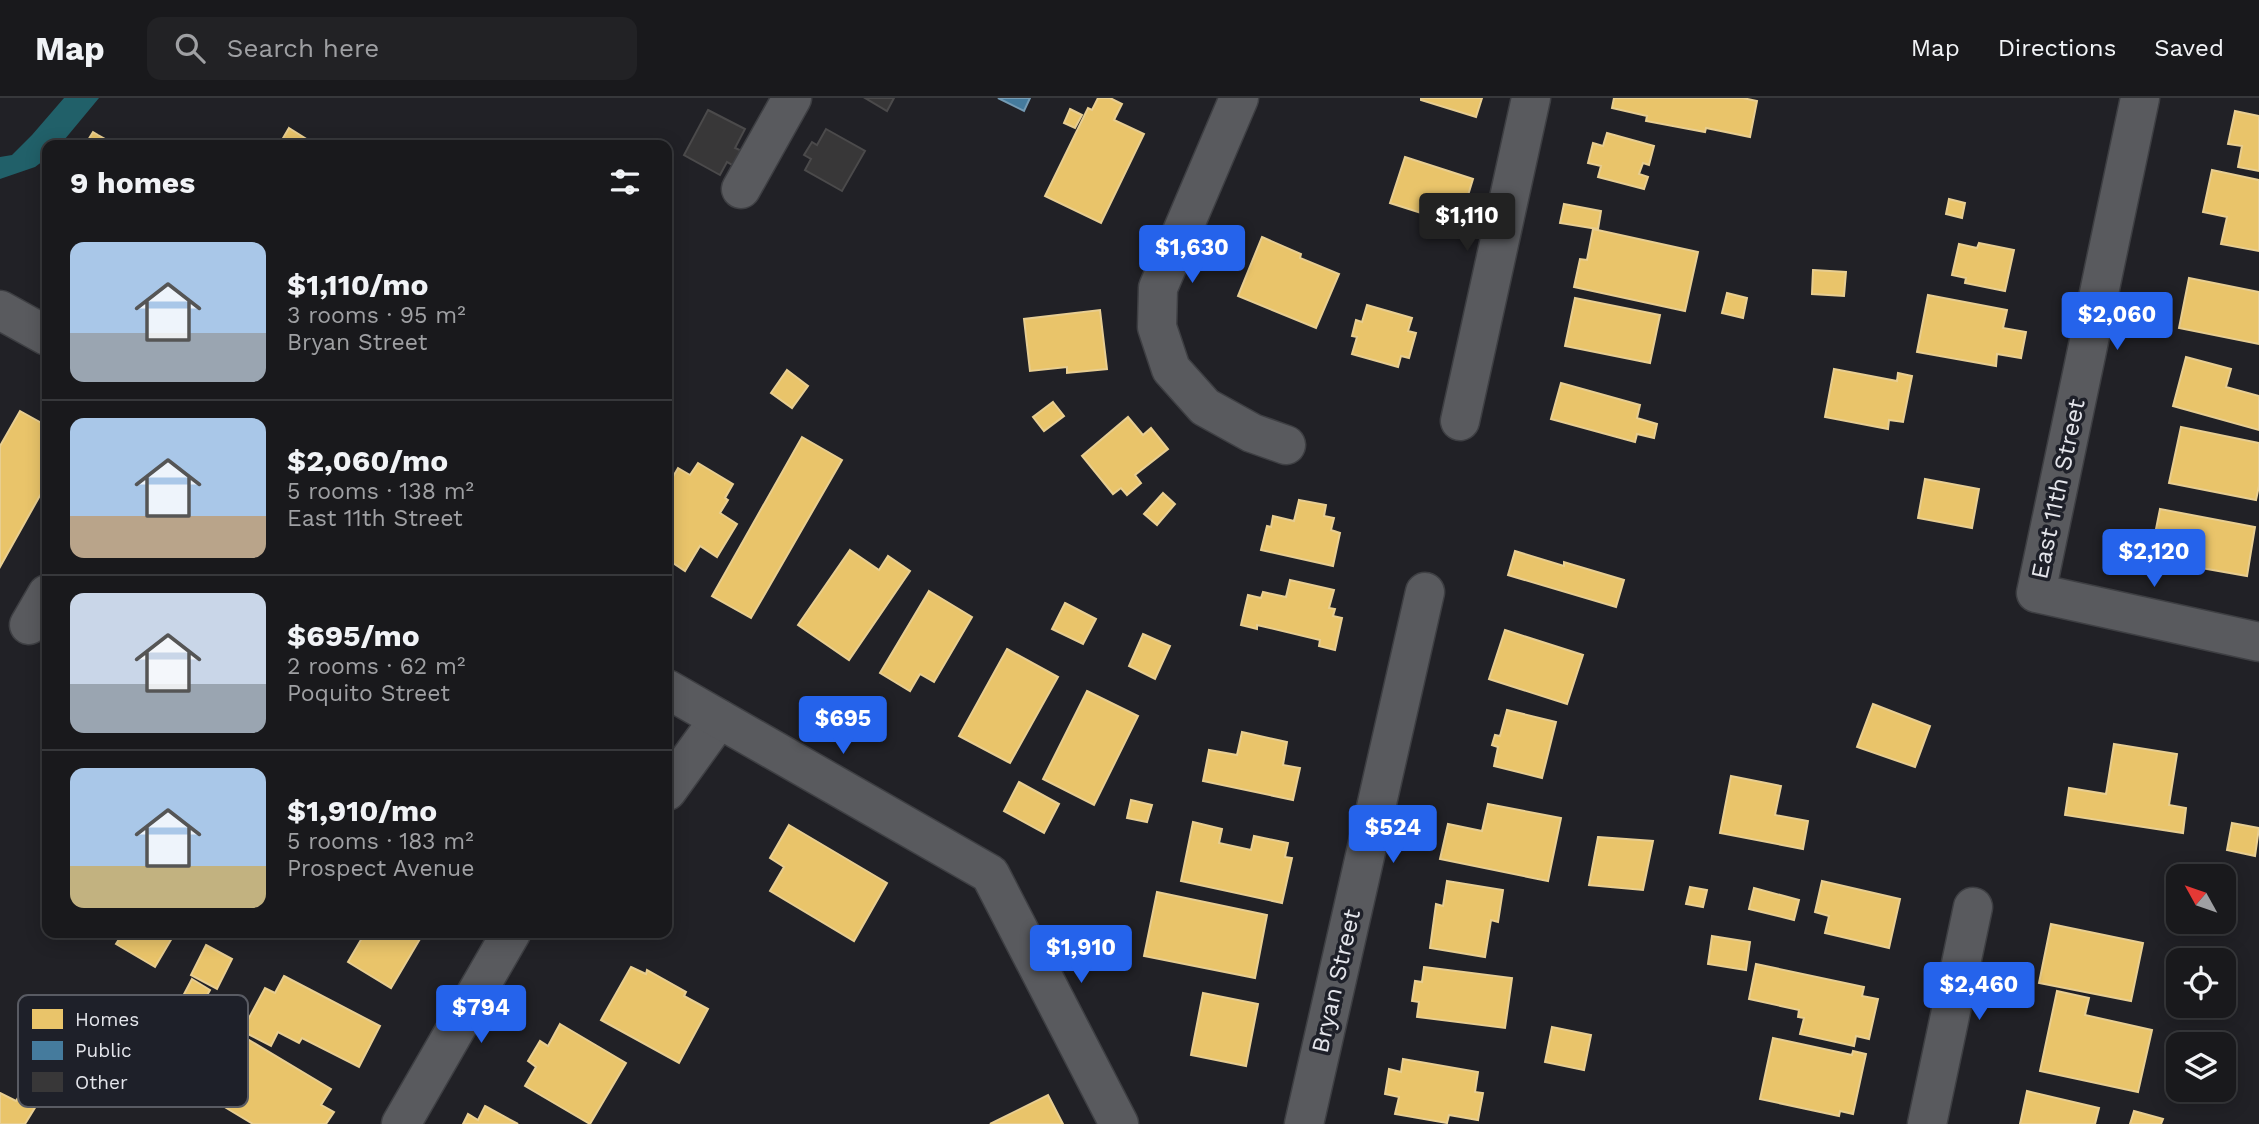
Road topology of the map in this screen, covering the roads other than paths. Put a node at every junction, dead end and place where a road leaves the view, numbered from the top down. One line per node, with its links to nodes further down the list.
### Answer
1 (792, 98): 5 (street)
2 (1239, 98): 9 (street)
3 (1531, 98): 8 (street)
4 (2140, 98): 11 (street, East 11th Street)
5 (741, 189)
6 (0, 310): 7 (street)
7 (42, 334)
8 (1460, 421)
9 (1286, 445)
10 (1425, 592): 19 (street, Bryan Street)
11 (2259, 642)
12 (672, 692): 13 (street)
13 (719, 719): 14 (street); 18 (street)
14 (672, 784)
15 (1972, 907): 20 (street)
16 (508, 938): 17 (street)
17 (401, 1124)
18 (1119, 1124)
19 (1304, 1124)
20 (1927, 1124)

